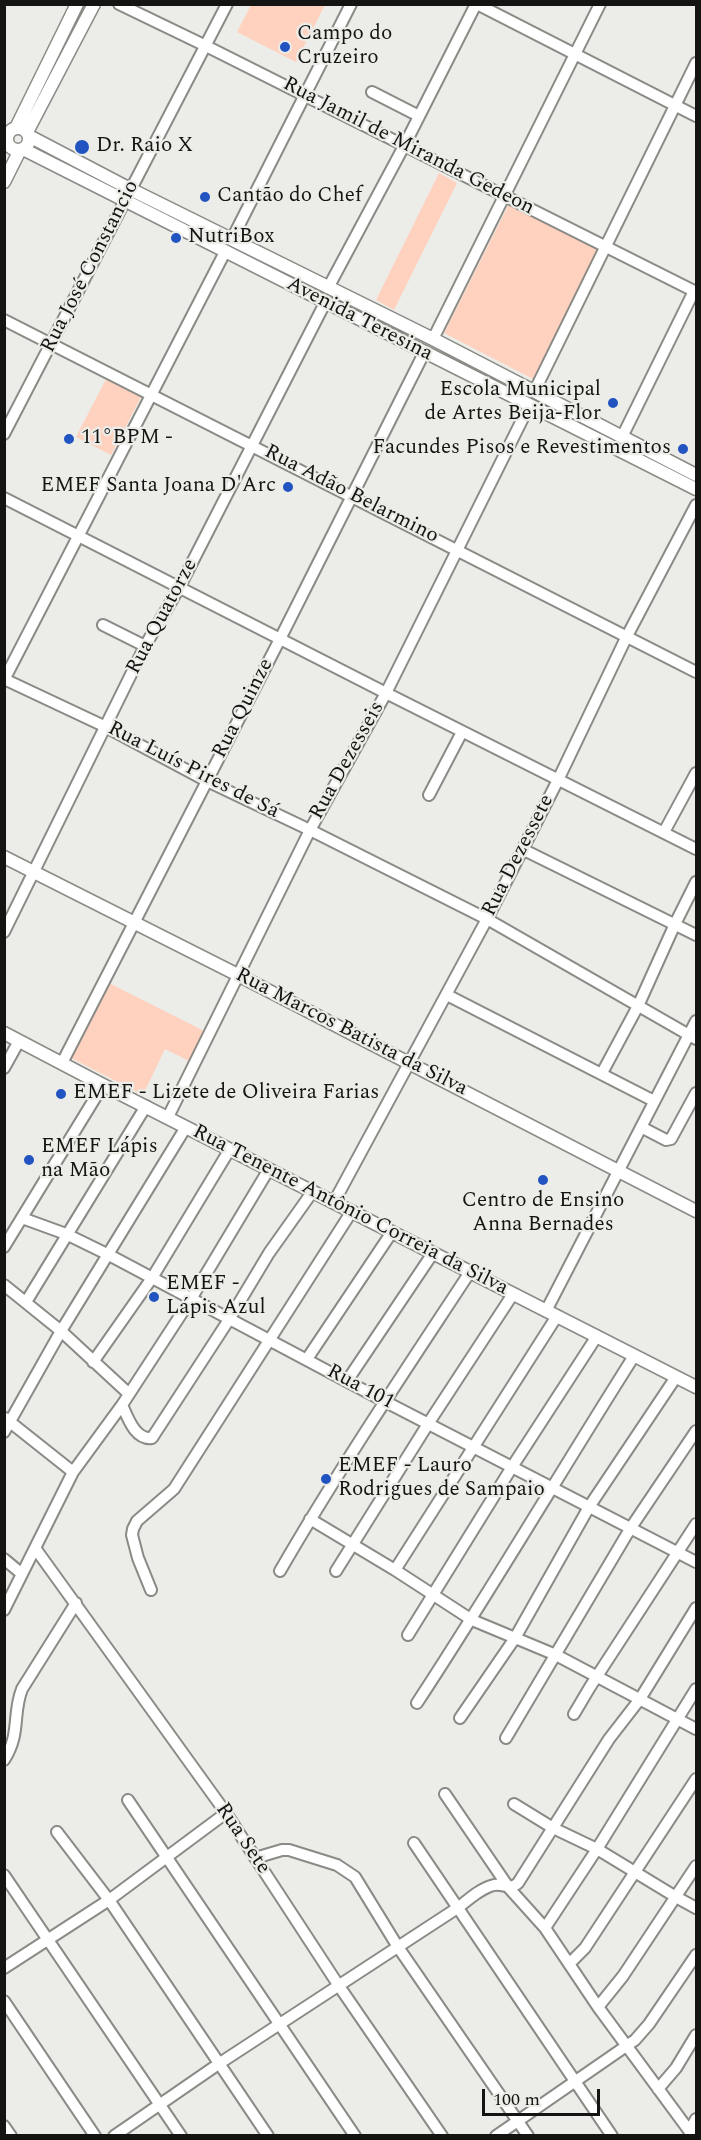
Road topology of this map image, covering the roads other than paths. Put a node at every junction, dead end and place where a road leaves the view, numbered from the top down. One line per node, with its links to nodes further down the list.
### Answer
1 (77, 4): 16 (main road)
2 (94, 4): 16 (main road)
3 (119, 4): 8 (street, Rua Jamil de Miranda Gedeon)
4 (227, 4): 8 (street, Rua José Constancio)
5 (351, 4): 12 (street)
6 (477, 4): 9 (street); 14 (street)
7 (600, 4): 9 (street)
8 (206, 46): 12 (street, Rua Jamil de Miranda Gedeon); 20 (street, Rua José Constancio)
9 (575, 53): 13 (street); 21 (street)
10 (696, 63): 13 (street)
11 (372, 92): 14 (street)
12 (305, 96): 17 (street, Rua Jamil de Miranda Gedeon); 23 (street)
13 (675, 105): 15 (street); 24 (street)
14 (420, 116): 17 (street)
15 (696, 116)
16 (12, 135): 18 (main road, Avenida Teresina); 20 (main road, Avenida Teresina)
17 (404, 146): 21 (street, Rua Jamil de Miranda Gedeon); 26 (street)
18 (21, 149): 19 (main road); 22 (main road, Avenida Teresina)
19 (4, 182)
20 (130, 189): 22 (street, Rua José Constancio); 23 (main road, Avenida Teresina)
21 (505, 196): 24 (street, Rua Jamil de Miranda Gedeon); 32 (street)
22 (124, 201): 25 (main road, Avenida Teresina); 33 (street, Rua José Constancio)
23 (232, 239): 26 (main road, Avenida Teresina)
24 (605, 246): 27 (street, Rua Jamil de Miranda Gedeon); 35 (street)
25 (225, 252): 28 (main road, Avenida Teresina); 36 (street)
26 (328, 288): 29 (main road, Avenida Teresina)
27 (695, 292): 39 (street)
28 (325, 303): 31 (main road, Avenida Teresina); 40 (street, Rua Quatorze)
29 (388, 317): 31 (main road); 32 (main road, Avenida Teresina)
30 (4, 320): 33 (street, Rua Adão Belarmino)
31 (381, 331): 34 (main road, Avenida Teresina)
32 (433, 339): 35 (main road, Avenida Teresina)
33 (52, 345): 36 (street, Rua Adão Belarmino); 38 (street, Rua José Constancio)
34 (424, 353): 37 (main road, Avenida Teresina); 43 (street, Rua Quinze)
35 (534, 392): 39 (main road, Avenida Teresina)
36 (151, 394): 40 (street, Rua Adão Belarmino); 46 (street)
37 (529, 406): 42 (main road, Avenida Teresina); 47 (street, Rua Dezesseis)
38 (4, 434)
39 (622, 437): 41 (main road, Avenida Teresina)
40 (252, 445): 43 (street, Rua Adão Belarmino); 48 (street, Rua Quatorze)
41 (696, 475)
42 (696, 489)
43 (352, 496): 47 (street, Rua Adão Belarmino); 51 (street, Rua Quinze)
44 (4, 498): 46 (street)
45 (696, 505): 50 (street, Rua Dezessete)
46 (79, 538): 48 (street); 54 (street)
47 (458, 549): 50 (street, Rua Adão Belarmino); 55 (street, Rua Dezesseis)
48 (179, 588): 51 (street); 52 (street, Rua Quatorze)
49 (103, 625): 52 (street)
50 (626, 638): 53 (street, Rua Adão Belarmino); 59 (street, Rua Dezessete)
51 (280, 639): 55 (street); 60 (street, Rua Quinze)
52 (146, 646): 56 (street, Rua Quatorze)
53 (696, 672)
54 (5, 679): 56 (street, Rua Luís Pires de Sá)
55 (386, 693): 57 (street); 62 (street, Rua Dezesseis)
56 (106, 727): 60 (street, Rua Luís Pires de Sá); 67 (street, Rua Quatorze)
57 (462, 732): 59 (street); 61 (street)
58 (696, 773): 63 (street)
59 (558, 780): 63 (street); 64 (street, Rua Dezessete)
60 (207, 781): 62 (street, Rua Luís Pires de Sá); 70 (street, Rua Quinze)
61 (429, 795)
62 (310, 830): 69 (street, Rua Luís Pires de Sá); 74 (street, Rua Dezesseis)
63 (664, 832): 65 (street)
64 (522, 849): 69 (street, Rua Dezessete); 71 (street)
65 (696, 849)
66 (4, 857): 67 (main road, Rua Marcos Batista da Silva)
67 (34, 872): 70 (main road, Rua Marcos Batista da Silva); 72 (street, Rua Quatorze)
68 (696, 882): 71 (street)
69 (487, 919): 75 (street, Rua Dezessete); 76 (street, Rua Luís Pires de Sá)
70 (134, 923): 74 (main road, Rua Marcos Batista da Silva); 81 (street, Rua Quinze)
71 (675, 924): 73 (street); 76 (street)
72 (4, 932)
73 (696, 935)
74 (238, 975): 82 (main road, Rua Marcos Batista da Silva); 89 (street, Rua Dezesseis)
75 (447, 995): 82 (street, Rua Dezessete); 84 (street)
76 (638, 1006): 79 (street, Rua Luís Pires de Sá); 84 (street)
77 (696, 1021): 79 (street)
78 (4, 1033): 80 (main road, Rua Tenente Antônio Correia da Silva)
79 (693, 1037): 87 (street)
80 (19, 1041): 81 (main road, Rua Tenente Antônio Correia da Silva); 83 (street)
81 (62, 1063): 85 (main road, Rua Tenente Antônio Correia da Silva)
82 (410, 1064): 94 (main road, Rua Marcos Batista da Silva); 96 (street, Rua Dezessete)
83 (4, 1068)
84 (602, 1073): 87 (street)
85 (103, 1085): 88 (main road, Rua Tenente Antônio Correia da Silva); 99 (street)
86 (696, 1094): 91 (street)
87 (654, 1101): 91 (street)
88 (146, 1106): 89 (main road, Rua Tenente Antônio Correia da Silva); 101 (street)
89 (168, 1117): 90 (main road, Rua Tenente Antônio Correia da Silva)
90 (186, 1127): 92 (main road, Rua Tenente Antônio Correia da Silva); 104 (street)
91 (641, 1127): 94 (street)
92 (230, 1149): 93 (main road, Rua Tenente Antônio Correia da Silva); 106 (street)
93 (269, 1169): 95 (main road, Rua Tenente Antônio Correia da Silva); 109 (street)
94 (617, 1171): 98 (main road, Rua Marcos Batista da Silva); 111 (street)
95 (313, 1191): 96 (main road, Rua Tenente Antônio Correia da Silva); 112 (street)
96 (334, 1202): 97 (main road, Rua Tenente Antônio Correia da Silva)
97 (352, 1211): 100 (main road, Rua Tenente Antônio Correia da Silva); 115 (street)
98 (696, 1211)
99 (22, 1218): 101 (street, Rua 101); 102 (street)
100 (392, 1232): 103 (main road, Rua Tenente Antônio Correia da Silva); 117 (street)
101 (66, 1234): 104 (street, Rua 101); 110 (street)
102 (4, 1247)
103 (433, 1253): 105 (main road, Rua Tenente Antônio Correia da Silva); 120 (street)
104 (109, 1255): 106 (street, Rua 101); 113 (street)
105 (470, 1272): 108 (main road, Rua Tenente Antônio Correia da Silva); 123 (street)
106 (153, 1278): 109 (street, Rua 101); 118 (street)
107 (4, 1285): 110 (street)
108 (513, 1294): 111 (main road, Rua Tenente Antônio Correia da Silva); 126 (street)
109 (191, 1299): 112 (street, Rua 101); 122 (street)
110 (26, 1302): 113 (street)
111 (551, 1313): 114 (main road, Rua Tenente Antônio Correia da Silva); 128 (street)
112 (230, 1318): 115 (street, Rua 101); 124 (street)
113 (61, 1331): 118 (street); 125 (street)
114 (597, 1336): 116 (main road, Rua Tenente Antônio Correia da Silva); 129 (street)
115 (269, 1340): 117 (street, Rua 101); 145 (street)
116 (634, 1356): 119 (main road, Rua Tenente Antônio Correia da Silva); 131 (street)
117 (307, 1359): 120 (street, Rua 101)
118 (93, 1362): 122 (street)
119 (676, 1377): 121 (main road, Rua Tenente Antônio Correia da Silva); 132 (street)
120 (346, 1381): 123 (street, Rua 101)
121 (696, 1387)
122 (128, 1393): 124 (street)
123 (384, 1401): 126 (street, Rua 101); 133 (street)
124 (122, 1405): 130 (street)
125 (6, 1424): 130 (street)
126 (428, 1424): 128 (street, Rua 101); 136 (street)
127 (696, 1431): 135 (street)
128 (474, 1446): 129 (street, Rua 101); 141 (street)
129 (512, 1467): 131 (street, Rua 101); 146 (street)
130 (73, 1472): 137 (street)
131 (551, 1487): 132 (street, Rua 101); 150 (street)
132 (589, 1507): 135 (street, Rua 101); 152 (street)
133 (310, 1519): 136 (street); 142 (street)
134 (696, 1524): 138 (street)
135 (630, 1528): 138 (street, Rua 101); 153 (street)
136 (351, 1544): 141 (street); 143 (street)
137 (35, 1548): 144 (street); 147 (street, Rua Sete)
138 (678, 1554): 140 (street, Rua 101); 154 (street)
139 (4, 1559): 144 (street)
140 (696, 1562)
141 (395, 1570): 146 (street)
142 (280, 1571)
143 (336, 1571)
144 (22, 1574): 149 (street)
145 (151, 1590)
146 (434, 1595): 150 (street); 151 (street)
147 (76, 1603): 163 (street); 168 (street, Rua Sete)
148 (696, 1608): 156 (street)
149 (4, 1611)
150 (472, 1620): 152 (street); 157 (street)
151 (408, 1635)
152 (515, 1638): 153 (street); 159 (street)
153 (556, 1655): 154 (street); 162 (street)
154 (597, 1677): 156 (street); 158 (street)
155 (696, 1689): 160 (street)
156 (640, 1699): 160 (street); 169 (street)
157 (417, 1703)
158 (574, 1714)
159 (460, 1718)
160 (678, 1719): 161 (street); 172 (street)
161 (696, 1729)
162 (506, 1738)
163 (4, 1760)
164 (696, 1779): 176 (street)
165 (445, 1794): 178 (street)
166 (128, 1800): 173 (street)
167 (514, 1804): 169 (street)
168 (226, 1814): 173 (street); 174 (street, Rua Sete)
169 (553, 1828): 172 (street); 178 (street)
170 (57, 1832): 180 (street)
171 (414, 1843): 181 (street)
172 (597, 1849): 176 (street); 183 (street)
173 (167, 1857): 180 (street); 192 (street)
174 (255, 1858): 185 (street); 189 (street, Rua Sete)
175 (696, 1866): 179 (street)
176 (636, 1872): 179 (street); 187 (street)
177 (4, 1875): 184 (street)
178 (509, 1887): 181 (street); 183 (street)
179 (675, 1897): 182 (street); 191 (street)
180 (109, 1900): 184 (street); 195 (street)
181 (459, 1907): 185 (street); 196 (street)
182 (696, 1908)
183 (545, 1928): 187 (street)
184 (47, 1940): 188 (street); 198 (street)
185 (398, 1947): 189 (street); 200 (street)
186 (696, 1955): 194 (street)
187 (569, 1964): 191 (street)
188 (4, 1968)
189 (339, 1986): 192 (street); 209 (street, Rua Sete)
190 (4, 2001): 204 (street)
191 (598, 2007): 194 (street)
192 (279, 2026): 195 (street); 208 (street)
193 (696, 2035): 197 (street)
194 (628, 2046): 196 (street); 197 (street)
195 (220, 2063): 198 (street); 207 (street)
196 (575, 2082): 200 (street); 212 (street)
197 (658, 2088): 202 (street)
198 (160, 2104): 205 (street); 206 (street)
199 (696, 2119): 202 (street)
200 (517, 2121): 210 (street); 211 (street)
201 (4, 2126): 203 (street)
202 (691, 2133)
203 (11, 2136)
204 (95, 2136)
205 (114, 2136)
206 (181, 2136)
207 (268, 2136)
208 (354, 2136)
209 (442, 2136)
210 (496, 2136)
211 (528, 2136)
212 (612, 2136)

